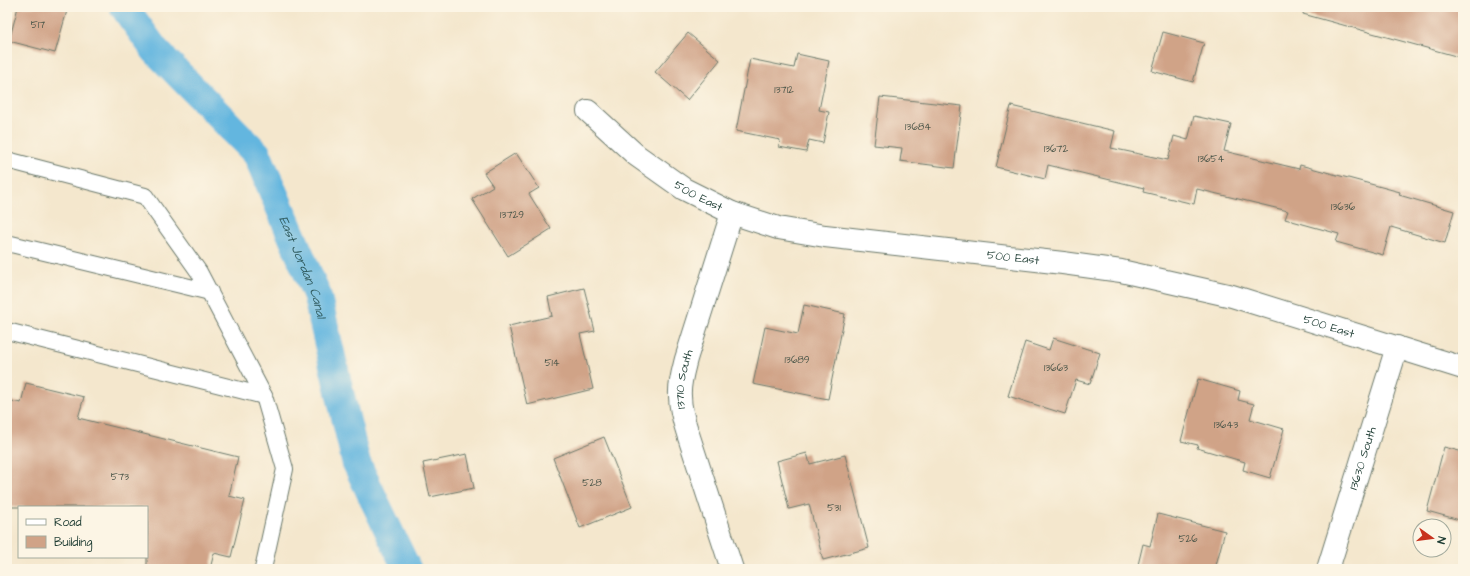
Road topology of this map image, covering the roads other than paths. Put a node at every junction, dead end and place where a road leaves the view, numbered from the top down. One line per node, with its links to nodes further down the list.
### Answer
1 (588, 111): 3 (street, 500 East)
2 (7, 160): 5 (lane)
3 (732, 213): 7 (street, 500 East); 11 (street, 13710 South)
4 (7, 243): 5 (lane)
5 (210, 292): 9 (lane)
6 (7, 331): 9 (lane)
7 (1397, 347): 8 (street, 500 East); 12 (street, 13630 South)
8 (1463, 368)
9 (264, 396): 10 (lane)
10 (263, 569)
11 (732, 569)
12 (1328, 569)

